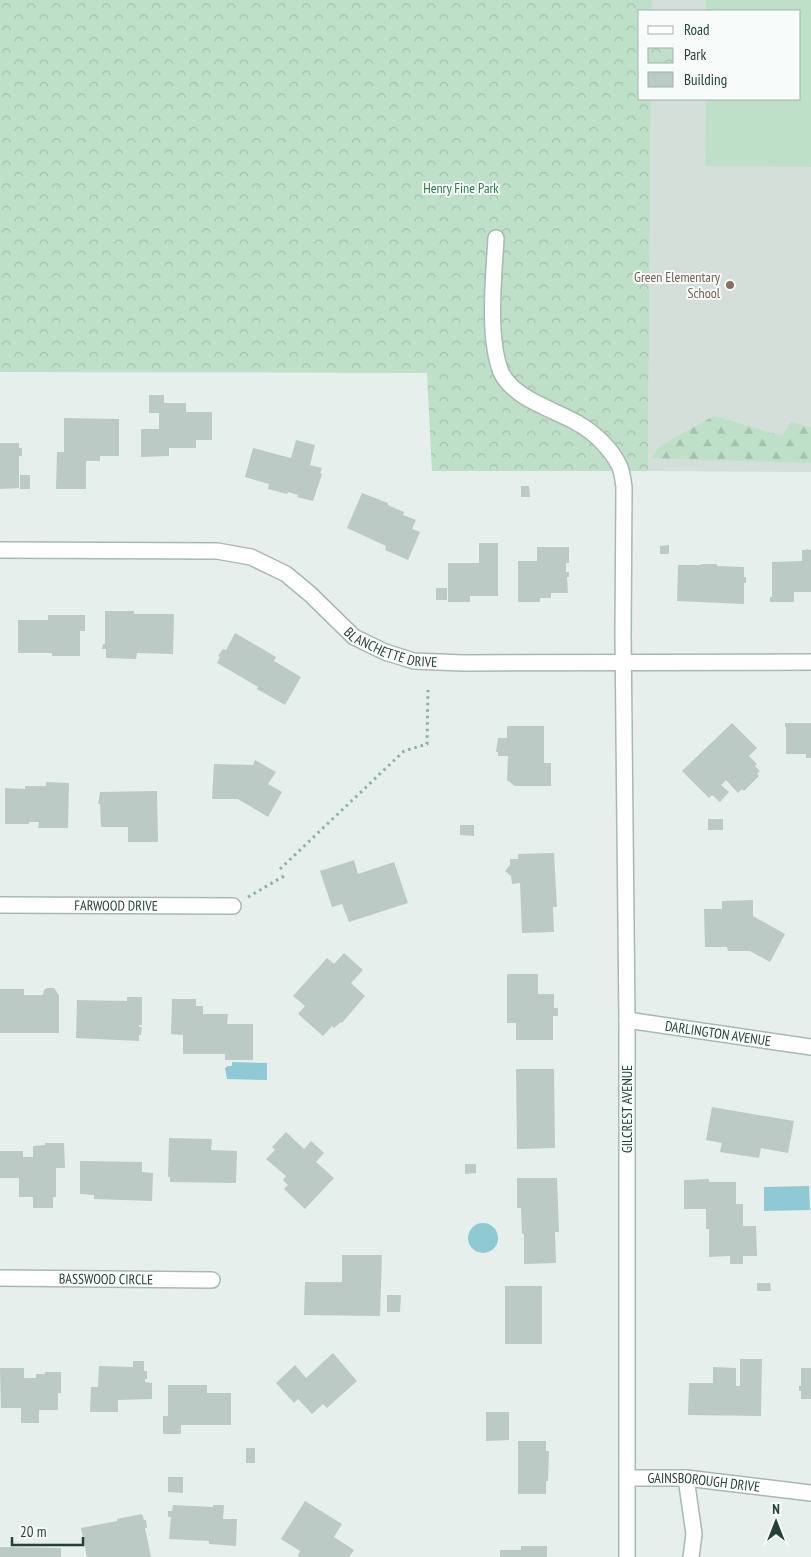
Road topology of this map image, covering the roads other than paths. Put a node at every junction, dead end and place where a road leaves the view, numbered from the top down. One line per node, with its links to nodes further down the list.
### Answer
1 (496, 238): 3 (street, GILCREST AVENUE)
2 (0, 550): 3 (street, BLANCHETTE DRIVE)
3 (623, 662): 4 (street, BLANCHETTE DRIVE); 7 (street, GILCREST AVENUE)
4 (811, 662)
5 (0, 905): 6 (street, FARWOOD DRIVE)
6 (233, 906)
7 (627, 1020): 8 (street, DARLINGTON AVENUE); 11 (street, GILCREST AVENUE)
8 (811, 1047)
9 (0, 1278): 10 (street, BASSWOOD CIRCLE)
10 (212, 1280)
11 (628, 1478): 12 (street, GAINSBOROUGH DRIVE); 14 (street, GILCREST AVENUE)
12 (686, 1478): 13 (street, GAINSBOROUGH DRIVE); 15 (street)
13 (811, 1493)
14 (627, 1557)
15 (691, 1557)

